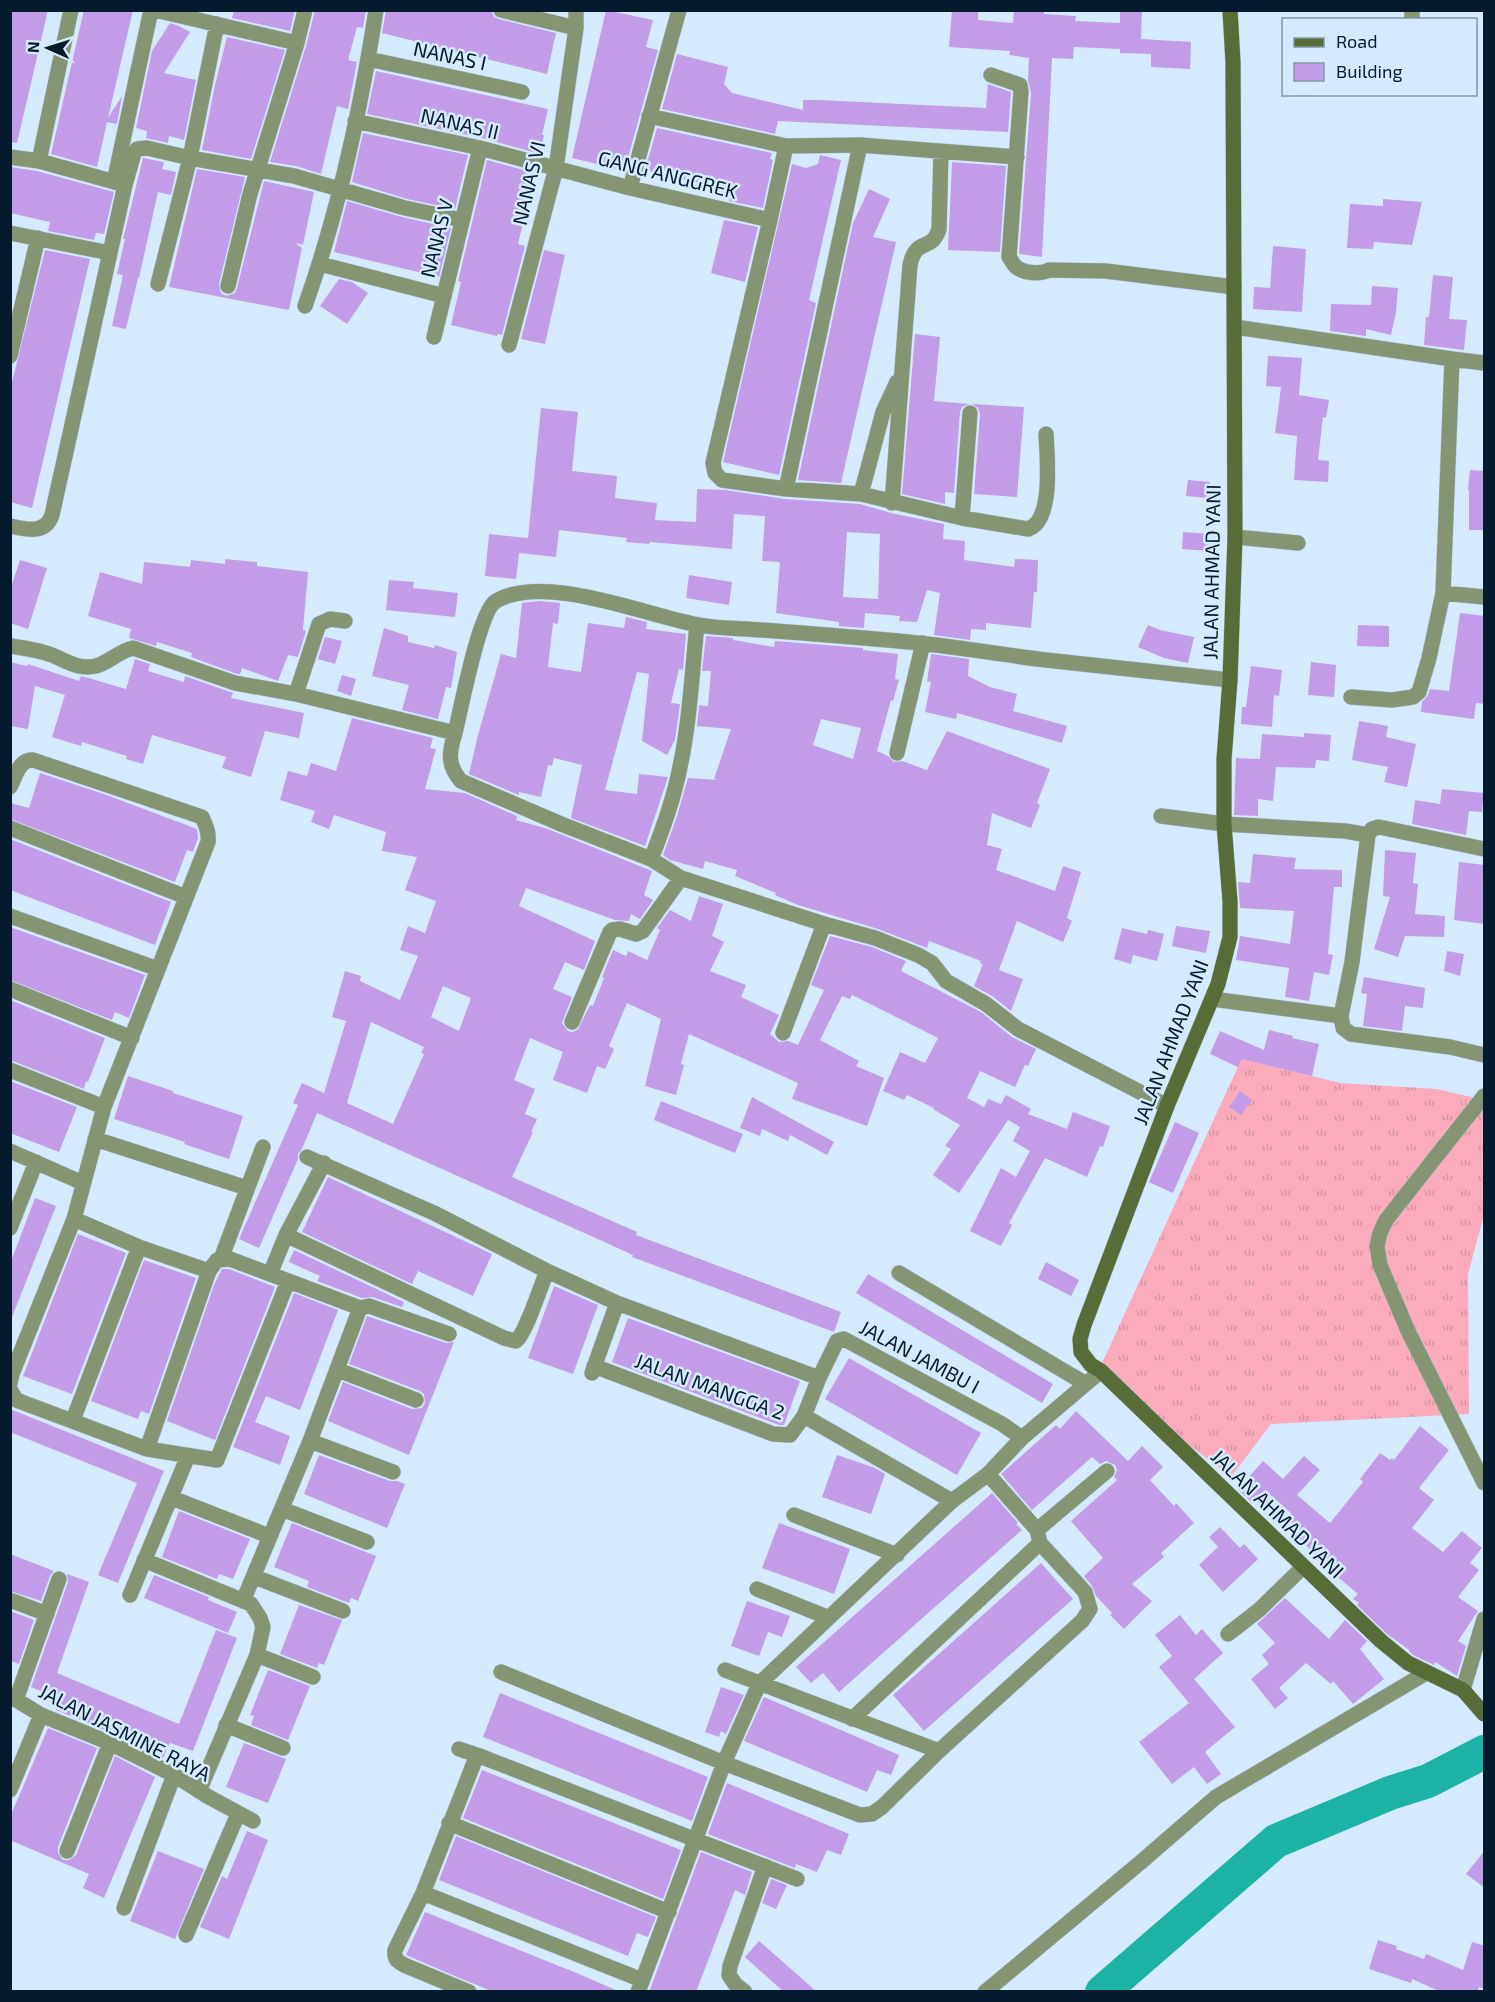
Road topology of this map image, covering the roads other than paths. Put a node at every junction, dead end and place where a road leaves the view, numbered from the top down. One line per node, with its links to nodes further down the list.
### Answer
1 (71, 10): 24 (street)
2 (153, 10): 9 (street); 27 (street)
3 (305, 10): 11 (street)
4 (376, 10): 12 (street)
5 (576, 10): 10 (street, NANAS VI)
6 (679, 10): 15 (street)
7 (1230, 10): 38 (street, JALAN AHMAD YANI)
8 (507, 11): 10 (street)
9 (217, 24): 11 (street); 23 (street)
10 (576, 28): 25 (street, NANAS VI)
11 (297, 43): 26 (street)
12 (368, 59): 14 (street, NANAS I); 16 (street)
13 (991, 75): 22 (street)
14 (522, 92)
15 (649, 116): 18 (street); 28 (street)
16 (355, 121): 19 (street, NANAS II); 29 (street)
17 (860, 145): 18 (street); 20 (street); 50 (street)
18 (786, 146): 31 (street)
19 (480, 148): 25 (street, NANAS II); 30 (street, NANAS V)
20 (941, 152): 22 (street); 47 (street)
21 (10, 157): 24 (street)
22 (1017, 157): 38 (street)
23 (190, 158): 26 (street); 27 (street); 36 (street)
24 (39, 161): 27 (street)
25 (556, 168): 28 (street, GANG ANGGREK); 43 (street, NANAS VI)
26 (258, 171): 29 (street); 37 (street)
27 (120, 184): 34 (street)
28 (630, 188): 31 (street, GANG ANGGREK)
29 (338, 190): 30 (street); 35 (street)
30 (462, 220): 39 (street, NANAS V)
31 (770, 220): 50 (street)
32 (10, 233): 33 (street)
33 (38, 238): 34 (street); 44 (street)
34 (110, 253): 54 (street)
35 (320, 264): 39 (street); 40 (street)
36 (158, 284)
37 (228, 286)
38 (1234, 287): 41 (street, JALAN AHMAD YANI)
39 (444, 296): 42 (street, NANAS V)
40 (305, 306)
41 (1235, 327): 45 (street); 55 (street, JALAN AHMAD YANI)
42 (434, 337)
43 (509, 345)
44 (10, 356)
45 (1452, 359): 46 (street); 57 (street)
46 (1485, 363)
47 (901, 374): 51 (street); 52 (street)
48 (970, 413): 53 (street)
49 (1046, 434): 53 (street)
50 (786, 489): 51 (street)
51 (861, 494): 52 (street)
52 (892, 503): 53 (street)
53 (962, 518)
54 (10, 526)
55 (1235, 537): 56 (street); 63 (street, JALAN AHMAD YANI)
56 (1298, 543)
57 (1443, 593): 58 (street); 65 (street)
58 (1485, 597)
59 (345, 621): 64 (street)
60 (697, 625): 61 (street); 66 (street); 74 (street)
61 (923, 643): 63 (street); 67 (street)
62 (10, 646): 64 (street)
63 (1230, 680): 70 (street, JALAN AHMAD YANI)
64 (296, 694): 66 (street)
65 (1351, 697)
66 (455, 733): 74 (street)
67 (897, 753)
68 (10, 787): 76 (street)
69 (1161, 816): 70 (street)
70 (1224, 824): 72 (street); 81 (street, JALAN AHMAD YANI)
71 (10, 828): 76 (street)
72 (1368, 835): 73 (street); 82 (street)
73 (1485, 849)
74 (651, 859): 75 (street)
75 (681, 878): 78 (street); 83 (street)
76 (186, 897): 79 (street)
77 (10, 916): 79 (street)
78 (824, 924): 84 (street); 89 (street)
79 (158, 969): 85 (street)
80 (10, 989): 85 (street)
81 (1212, 999): 82 (street); 89 (street, JALAN AHMAD YANI)
82 (1341, 1016): 86 (street)
83 (572, 1022)
84 (783, 1033)
85 (132, 1038): 90 (street)
86 (1485, 1055)
87 (10, 1070): 90 (street)
88 (1485, 1096): 129 (street)
89 (1167, 1106): 114 (street, JALAN AHMAD YANI)
90 (104, 1107): 91 (street)
91 (95, 1138): 97 (street); 98 (street)
92 (263, 1147): 98 (street)
93 (10, 1151): 95 (street)
94 (307, 1157): 96 (street)
95 (36, 1162): 97 (street); 99 (street)
96 (324, 1163): 102 (street); 106 (street)
97 (83, 1183): 100 (street)
98 (248, 1188): 104 (street)
99 (17, 1190): 101 (street)
100 (74, 1220): 103 (street); 116 (street)
101 (10, 1228)
102 (286, 1235): 106 (street); 108 (street)
103 (139, 1247): 105 (street); 121 (street)
104 (221, 1259): 105 (street); 108 (street)
105 (209, 1271): 124 (street)
106 (547, 1271): 110 (street)
107 (899, 1272): 117 (street)
108 (270, 1274): 109 (street)
109 (288, 1281): 111 (street); 125 (street)
110 (617, 1303): 115 (street); 120 (street, JALAN MANGGA 2)
111 (360, 1308): 112 (street); 113 (street)
112 (449, 1334)
113 (338, 1370): 119 (street); 123 (street)
114 (1101, 1371): 117 (street); 139 (street, JALAN AHMAD YANI)
115 (819, 1378): 120 (street, JALAN JAMBU I); 122 (street, JALAN JAMBU I)
116 (10, 1383)
117 (1086, 1384): 122 (street)
118 (10, 1389): 121 (street)
119 (416, 1400)
120 (804, 1416): 131 (street)
121 (73, 1420): 124 (street)
122 (1022, 1438): 128 (street)
123 (310, 1441): 127 (street); 132 (street)
124 (147, 1449): 125 (street)
125 (188, 1456): 130 (street)
126 (1107, 1471): 135 (street)
127 (393, 1472)
128 (988, 1474): 131 (street); 135 (street)
129 (1485, 1483)
130 (172, 1498): 134 (street); 138 (street)
131 (952, 1501): 137 (street)
132 (282, 1509): 134 (street); 136 (street)
133 (794, 1515): 137 (street)
134 (269, 1536): 140 (street)
135 (1038, 1536): 161 (street); 166 (street)
136 (367, 1542)
137 (897, 1555): 148 (street)
138 (144, 1560): 143 (street); 145 (street)
139 (1303, 1567): 150 (street); 154 (street, JALAN AHMAD YANI)
140 (255, 1577): 145 (street); 146 (street)
141 (59, 1579): 147 (street)
142 (757, 1589): 148 (street)
143 (130, 1595)
144 (10, 1599): 147 (street)
145 (243, 1601): 151 (street)
146 (343, 1611)
147 (47, 1614): 158 (street)
148 (827, 1617): 156 (street)
149 (1485, 1619): 157 (street)
150 (1228, 1634)
151 (257, 1655): 155 (street); 162 (street)
152 (725, 1670): 156 (street)
153 (501, 1672): 168 (street)
154 (1426, 1672): 157 (street, JALAN AHMAD YANI); 187 (street)
155 (313, 1677)
156 (759, 1683): 161 (street); 168 (street)
157 (1467, 1694): 159 (street, JALAN AHMAD YANI)
158 (13, 1698): 160 (street, JALAN JASMINE RAYA)
159 (1485, 1714)
160 (41, 1715): 163 (street, JALAN JASMINE RAYA); 170 (street)
161 (852, 1719): 166 (street)
162 (226, 1725): 164 (street); 171 (street)
163 (110, 1743): 169 (street, JALAN JASMINE RAYA); 176 (street)
164 (283, 1748)
165 (459, 1749): 167 (street)
166 (939, 1751): 168 (street)
167 (477, 1755): 174 (street); 175 (street)
168 (724, 1763): 175 (street)
169 (174, 1775): 171 (street, JALAN JASMINE RAYA); 180 (street)
170 (10, 1790)
171 (199, 1791): 172 (street, JALAN JASMINE RAYA)
172 (238, 1814): 173 (street, JALAN JASMINE RAYA); 182 (street)
173 (253, 1821)
174 (449, 1823): 179 (street); 181 (street)
175 (696, 1840): 177 (street); 181 (street)
176 (67, 1851)
177 (765, 1866): 178 (street); 183 (street)
178 (797, 1879)
179 (423, 1893): 184 (street); 185 (street)
180 (124, 1908)
181 (669, 1912): 184 (street)
182 (186, 1935)
183 (727, 1985): 186 (street)
184 (640, 1986)
185 (469, 1992)
186 (745, 1992)
187 (985, 1992)

